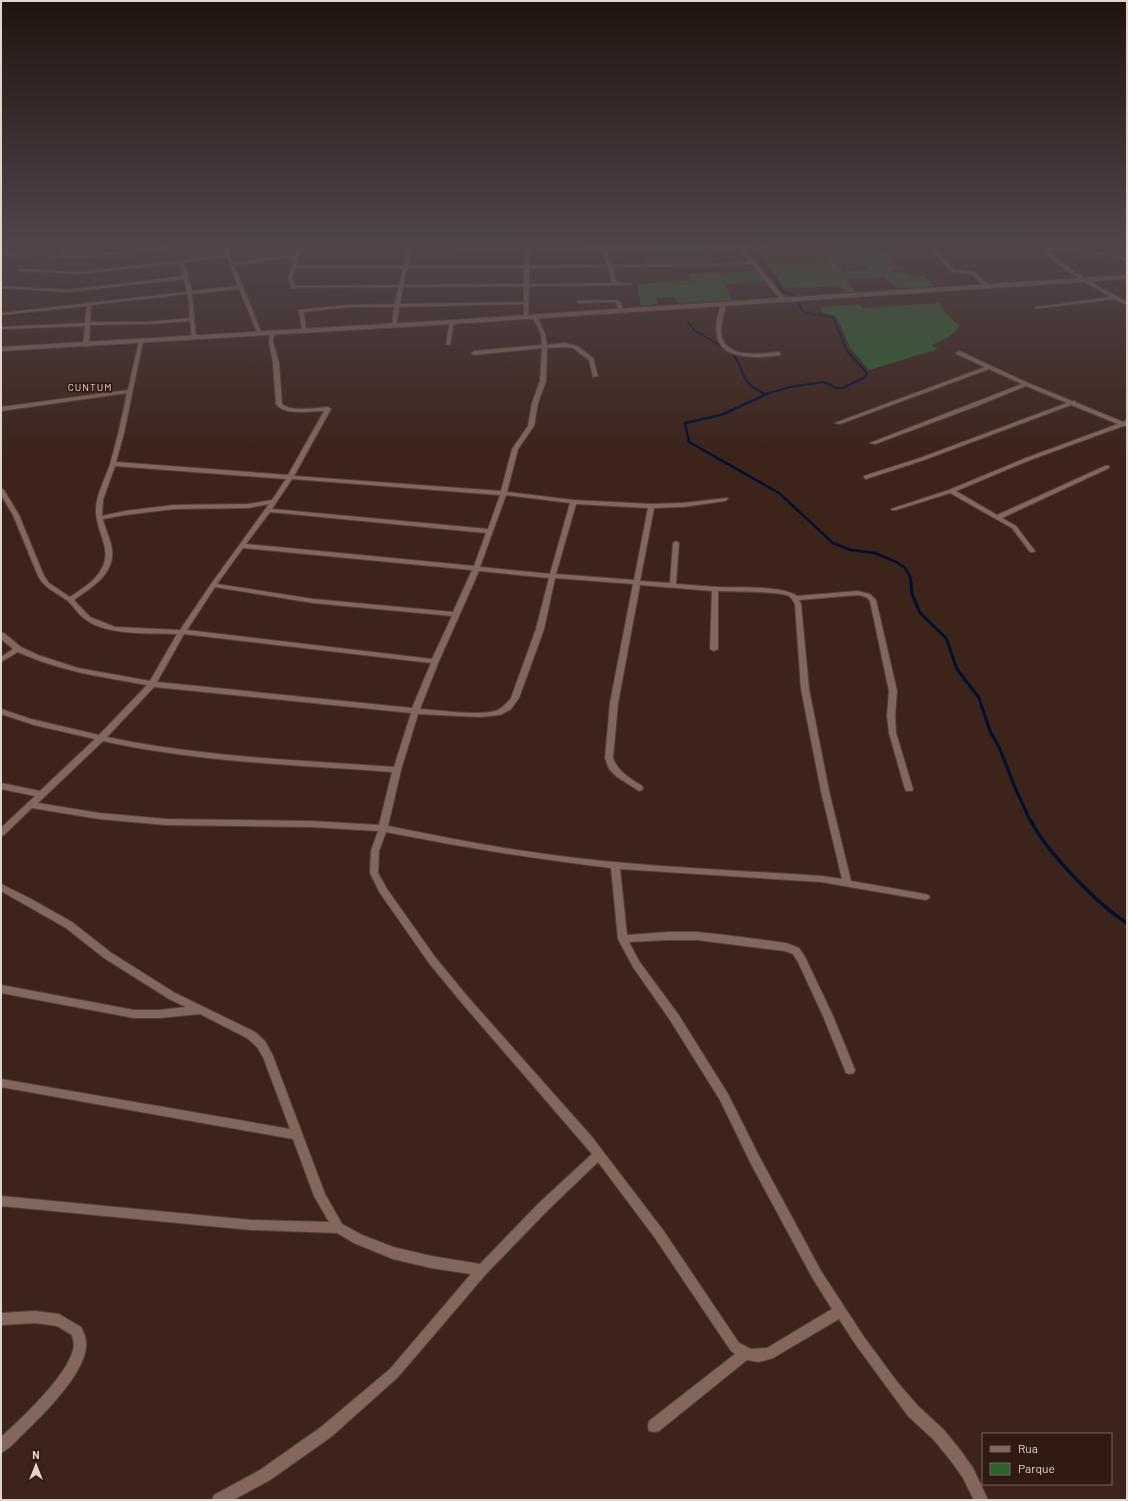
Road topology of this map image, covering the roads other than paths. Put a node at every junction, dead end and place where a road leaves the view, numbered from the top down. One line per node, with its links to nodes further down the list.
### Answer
1 (88, 313): 13 (street)
2 (191, 313): 11 (street)
3 (252, 313): 18 (street)
4 (301, 313): 16 (street)
5 (395, 313): 14 (street)
6 (526, 313): 9 (street)
7 (584, 313): 10 (main road)
8 (722, 313): 27 (street)
9 (526, 317): 10 (main road); 12 (main road)
10 (535, 317): 23 (street)
11 (191, 319): 13 (street); 19 (street)
12 (452, 322): 14 (main road); 22 (street)
13 (87, 324): 15 (street); 21 (street)
14 (394, 326): 16 (main road)
15 (1, 328)
16 (304, 331): 17 (main road)
17 (272, 333): 18 (main road); 39 (street)
18 (260, 334): 19 (main road)
19 (194, 338): 20 (main road)
20 (141, 341): 21 (main road); 31 (street)
21 (86, 344): 24 (main road)
22 (448, 344)
23 (545, 346): 25 (street); 29 (street); 43 (street)
24 (1, 349)
25 (474, 353)
26 (959, 353): 28 (street)
27 (778, 354)
28 (989, 367): 30 (street); 34 (street)
29 (595, 376)
30 (1026, 384): 32 (street); 36 (street)
31 (129, 391): 33 (street); 37 (street)
32 (1073, 402): 35 (street); 40 (street)
33 (1, 409)
34 (838, 423)
35 (1126, 424): 42 (street)
36 (873, 443)
37 (113, 464): 39 (street); 51 (street)
38 (1107, 467): 50 (street)
39 (290, 477): 43 (street); 45 (street)
40 (866, 477)
41 (1, 490): 63 (street)
42 (951, 491): 48 (street); 50 (street)
43 (504, 493): 46 (street); 52 (street)
44 (725, 499): 47 (street)
45 (274, 500): 49 (street); 51 (street)
46 (573, 502): 47 (street); 57 (street)
47 (651, 506): 58 (street)
48 (894, 509)
49 (268, 510): 52 (street); 54 (street)
50 (998, 517): 55 (street)
51 (100, 518): 63 (street)
52 (490, 531): 56 (street)
53 (676, 543): 60 (street)
54 (242, 546): 56 (street); 59 (street)
55 (1032, 551)
56 (476, 569): 57 (street); 64 (street)
57 (553, 576): 58 (street); 73 (street)
58 (637, 582): 60 (street); 77 (street)
59 (213, 585): 64 (street); 65 (street)
60 (673, 585): 61 (street)
61 (715, 589): 62 (street); 68 (street)
62 (795, 598): 78 (street); 84 (street)
63 (70, 600): 65 (street)
64 (455, 614): 70 (street)
65 (182, 632): 70 (street); 71 (street)
66 (1, 635): 67 (street)
67 (18, 649): 69 (street); 71 (street)
68 (714, 649)
69 (1, 660)
70 (435, 661): 73 (street)
71 (152, 684): 73 (street); 74 (street)
72 (1, 711): 74 (street)
73 (415, 711): 75 (street)
74 (100, 739): 75 (street); 79 (street)
75 (397, 770): 81 (street)
76 (1, 786): 79 (street)
77 (639, 788)
78 (909, 789)
79 (42, 794): 80 (street)
80 (31, 805): 81 (street); 82 (street)
81 (383, 828): 83 (street); 93 (street)
82 (1, 833)
83 (616, 865): 84 (street); 87 (street)
84 (847, 883): 86 (street)
85 (1, 888): 89 (street)
86 (926, 897)
87 (623, 939): 90 (street); 97 (street)
88 (1, 989): 89 (street)
89 (202, 1010): 92 (street)
90 (850, 1070)
91 (1, 1083): 92 (street)
92 (297, 1135): 95 (street)
93 (598, 1155): 96 (street); 99 (street)
94 (1, 1201): 95 (street)
95 (338, 1228): 96 (street)
96 (482, 1270): 102 (street)
97 (841, 1312): 99 (street); 103 (street)
98 (1, 1319): 101 (street)
99 (745, 1354): 100 (street)
100 (654, 1426)
101 (1, 1446)
102 (219, 1500)
103 (981, 1500)

